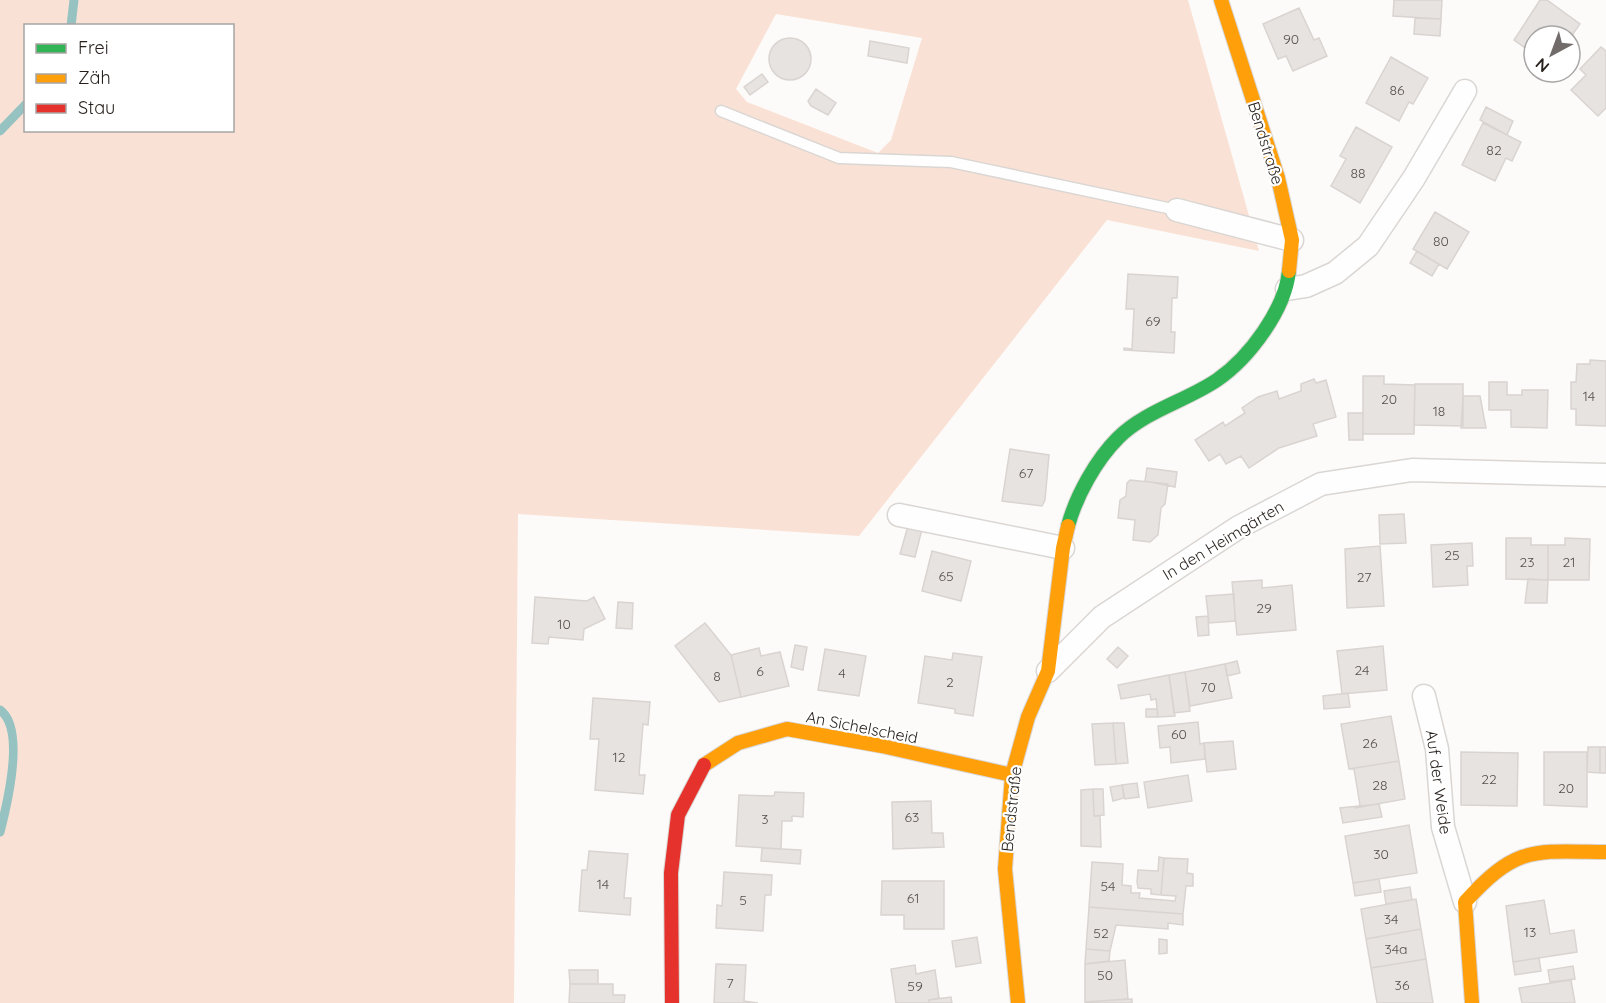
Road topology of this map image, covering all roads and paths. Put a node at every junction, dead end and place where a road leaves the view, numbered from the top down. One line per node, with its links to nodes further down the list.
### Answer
1 (1221, 0): 5 (street, Bendstraße)
2 (1465, 91): 6 (street)
3 (721, 111): 4 (lane)
4 (1177, 210): 5 (street)
5 (1292, 240): 6 (street, Bendstraße)
6 (1287, 289): 9 (street, Bendstraße)
7 (1606, 475): 10 (street, In den Heimgärten)
8 (899, 514): 9 (street)
9 (1063, 548): 10 (street, Bendstraße)
10 (1048, 671): 12 (street, Bendstraße)
11 (1424, 696): 14 (street, Auf der Weide)
12 (1012, 775): 15 (street, An Sichelscheid); 16 (street, Bendstraße)
13 (1606, 852): 14 (street)
14 (1465, 902): 17 (street, Auf der Weide)
15 (672, 1003)
16 (1018, 1003)
17 (1472, 1003)

